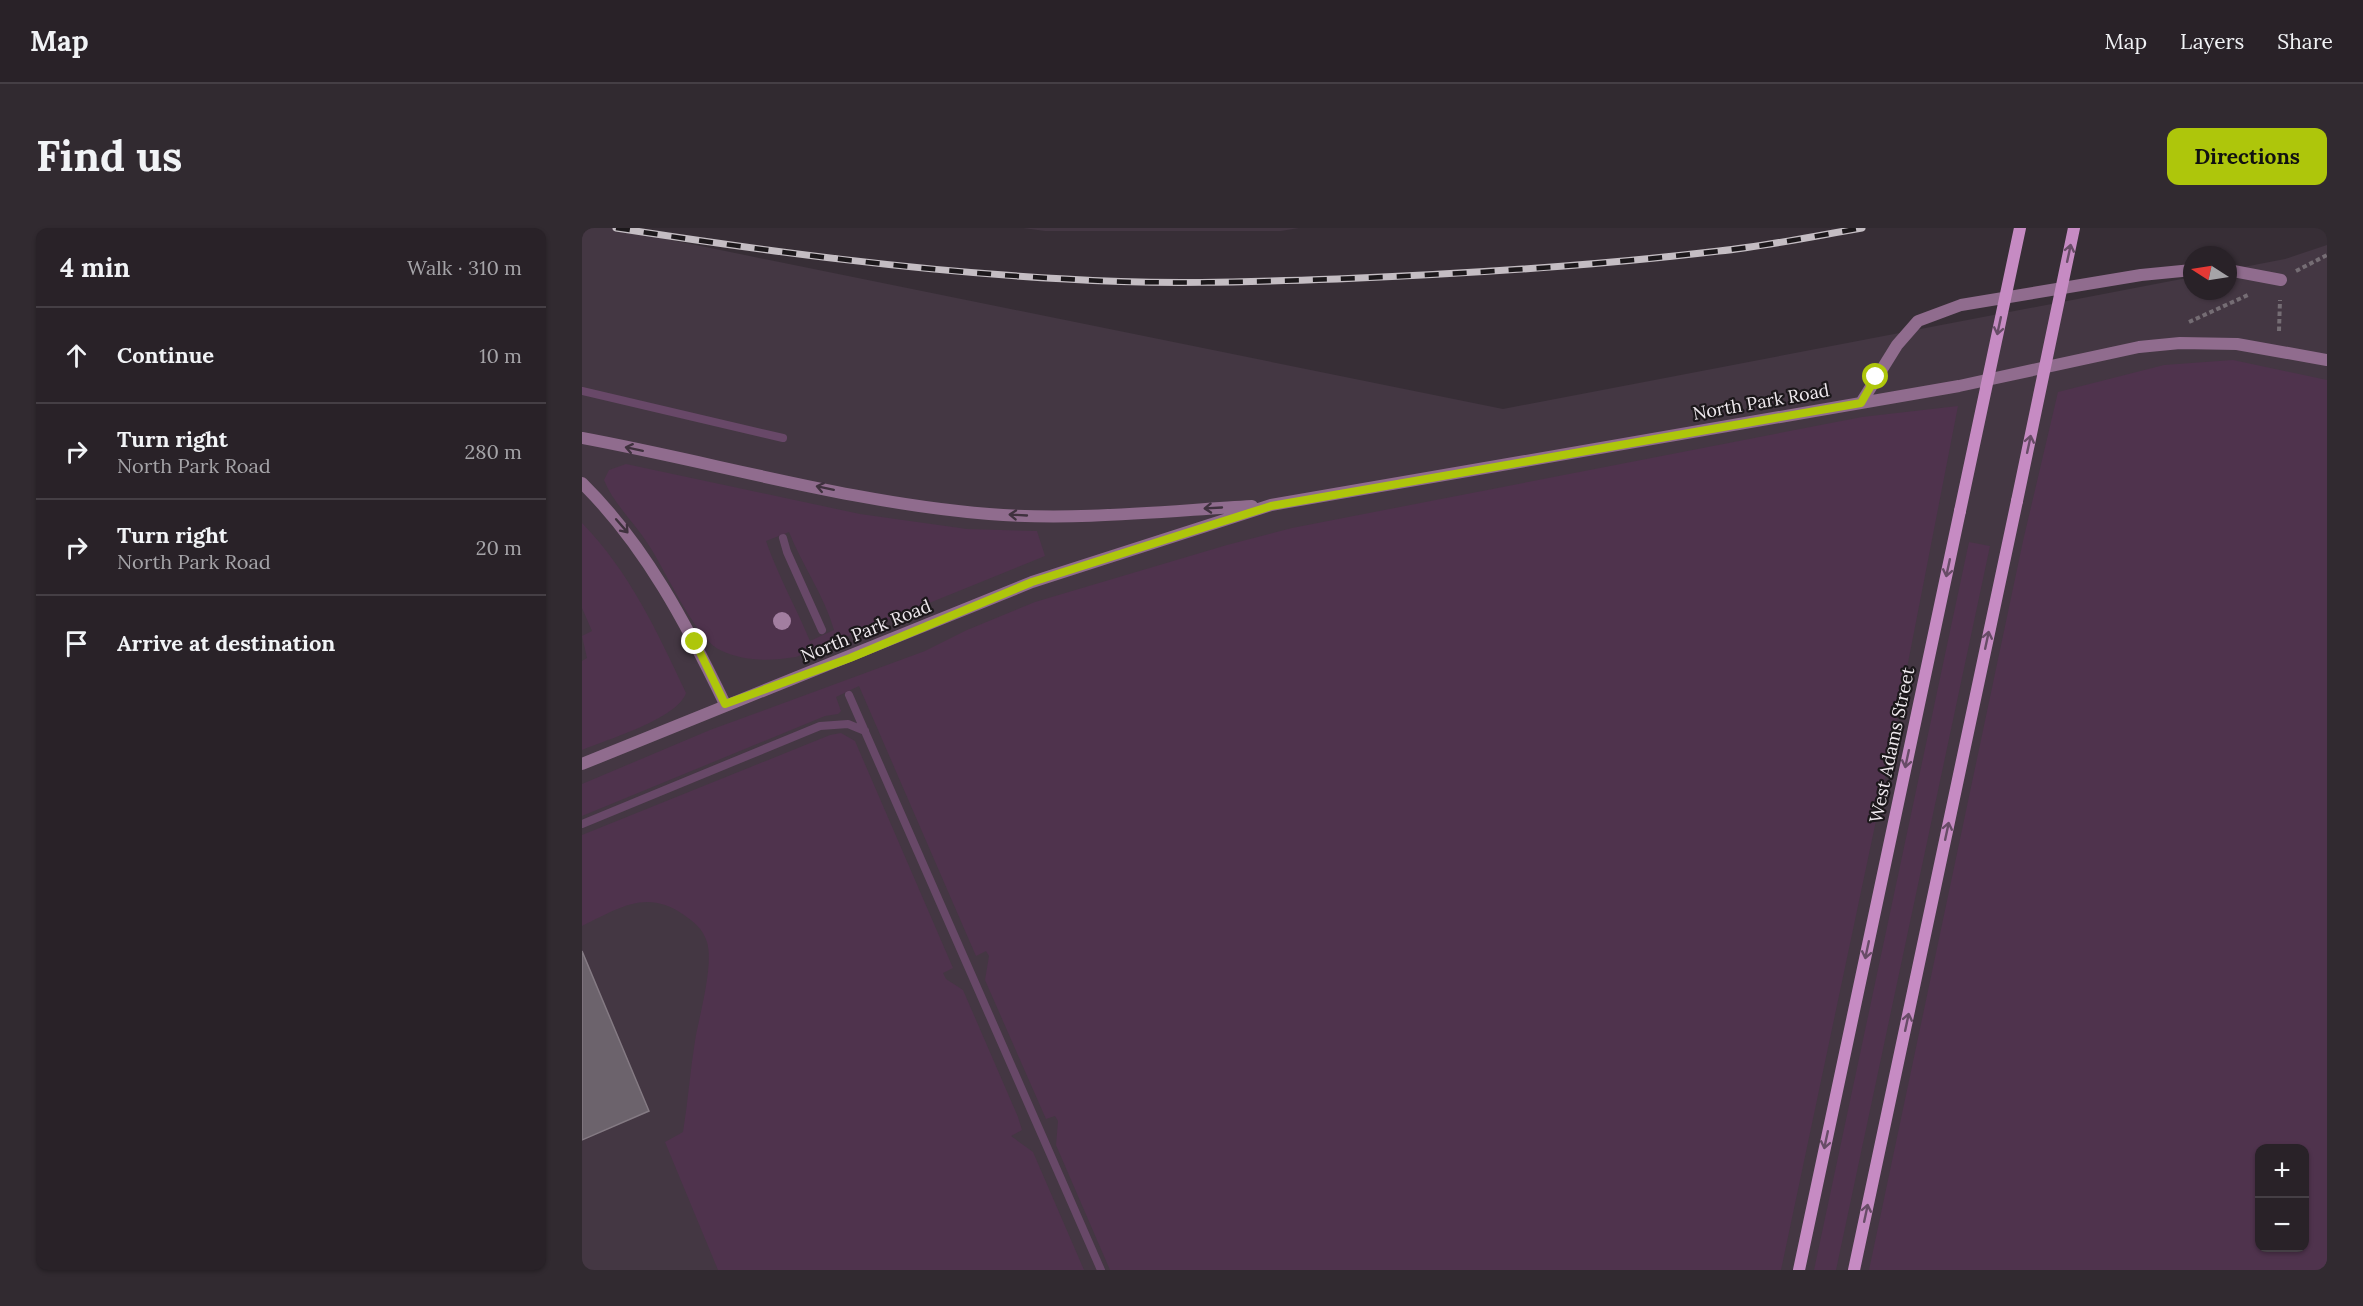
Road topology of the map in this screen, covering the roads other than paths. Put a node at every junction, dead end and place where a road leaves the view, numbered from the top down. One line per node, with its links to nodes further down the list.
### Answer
1 (2020, 228): 13 (main road, West Adams Street, one-way to 13, bridge)
2 (2074, 228): 14 (main road, one-way to 2, bridge)
3 (2183, 271): 7 (street)
4 (2237, 272): 5 (street)
5 (2281, 279)
6 (2327, 360): 7 (street, North Park Road)
7 (1861, 403): 10 (street, North Park Road)
8 (582, 438): 10 (street, North Park Road, one-way to 8)
9 (582, 483): 11 (street, one-way to 11)
10 (1271, 506): 11 (street, North Park Road)
11 (725, 704): 12 (street, North Park Road)
12 (582, 764)
13 (1799, 1270)
14 (1854, 1270)

